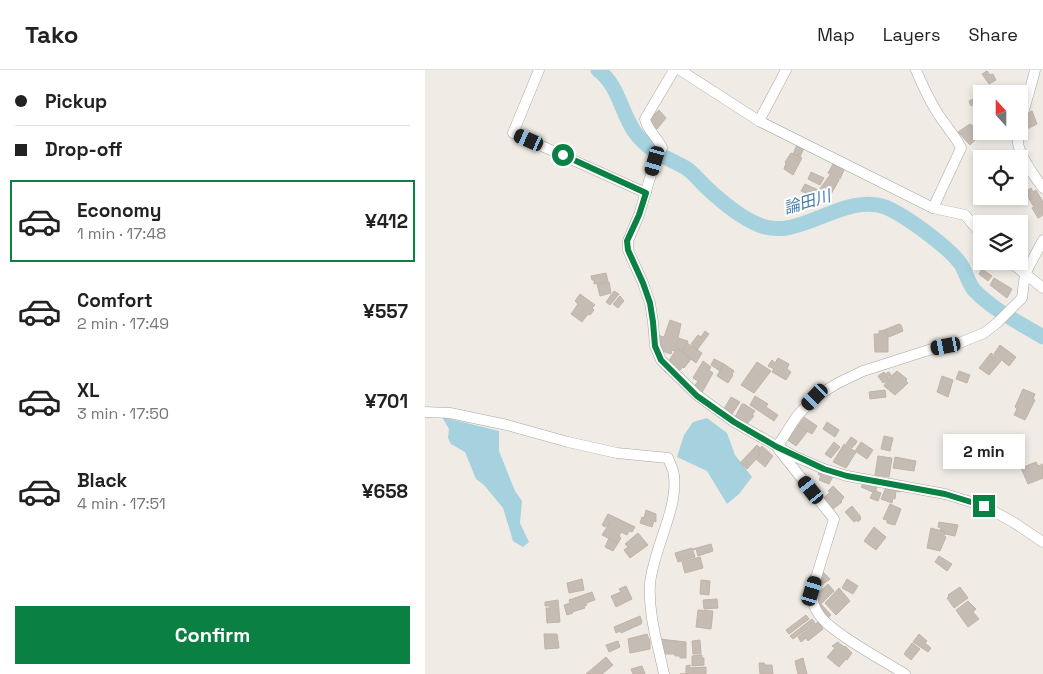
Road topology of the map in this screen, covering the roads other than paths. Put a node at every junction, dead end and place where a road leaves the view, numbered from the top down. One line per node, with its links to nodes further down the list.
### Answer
1 (539, 70): 9 (street)
2 (674, 70): 9 (street)
3 (680, 70): 7 (street)
4 (786, 70): 7 (street)
5 (916, 70): 10 (street)
6 (1035, 70): 8 (street)
7 (759, 121): 10 (street)
8 (1043, 188)
9 (646, 193): 17 (street)
10 (933, 208): 11 (street)
11 (973, 224)
12 (1043, 240): 14 (street)
13 (1020, 270): 14 (street)
14 (1025, 274): 15 (street); 17 (street)
15 (1043, 288)
16 (425, 412): 19 (street)
17 (777, 447): 18 (street); 20 (street)
18 (1043, 542)
19 (664, 674)
20 (905, 674)

